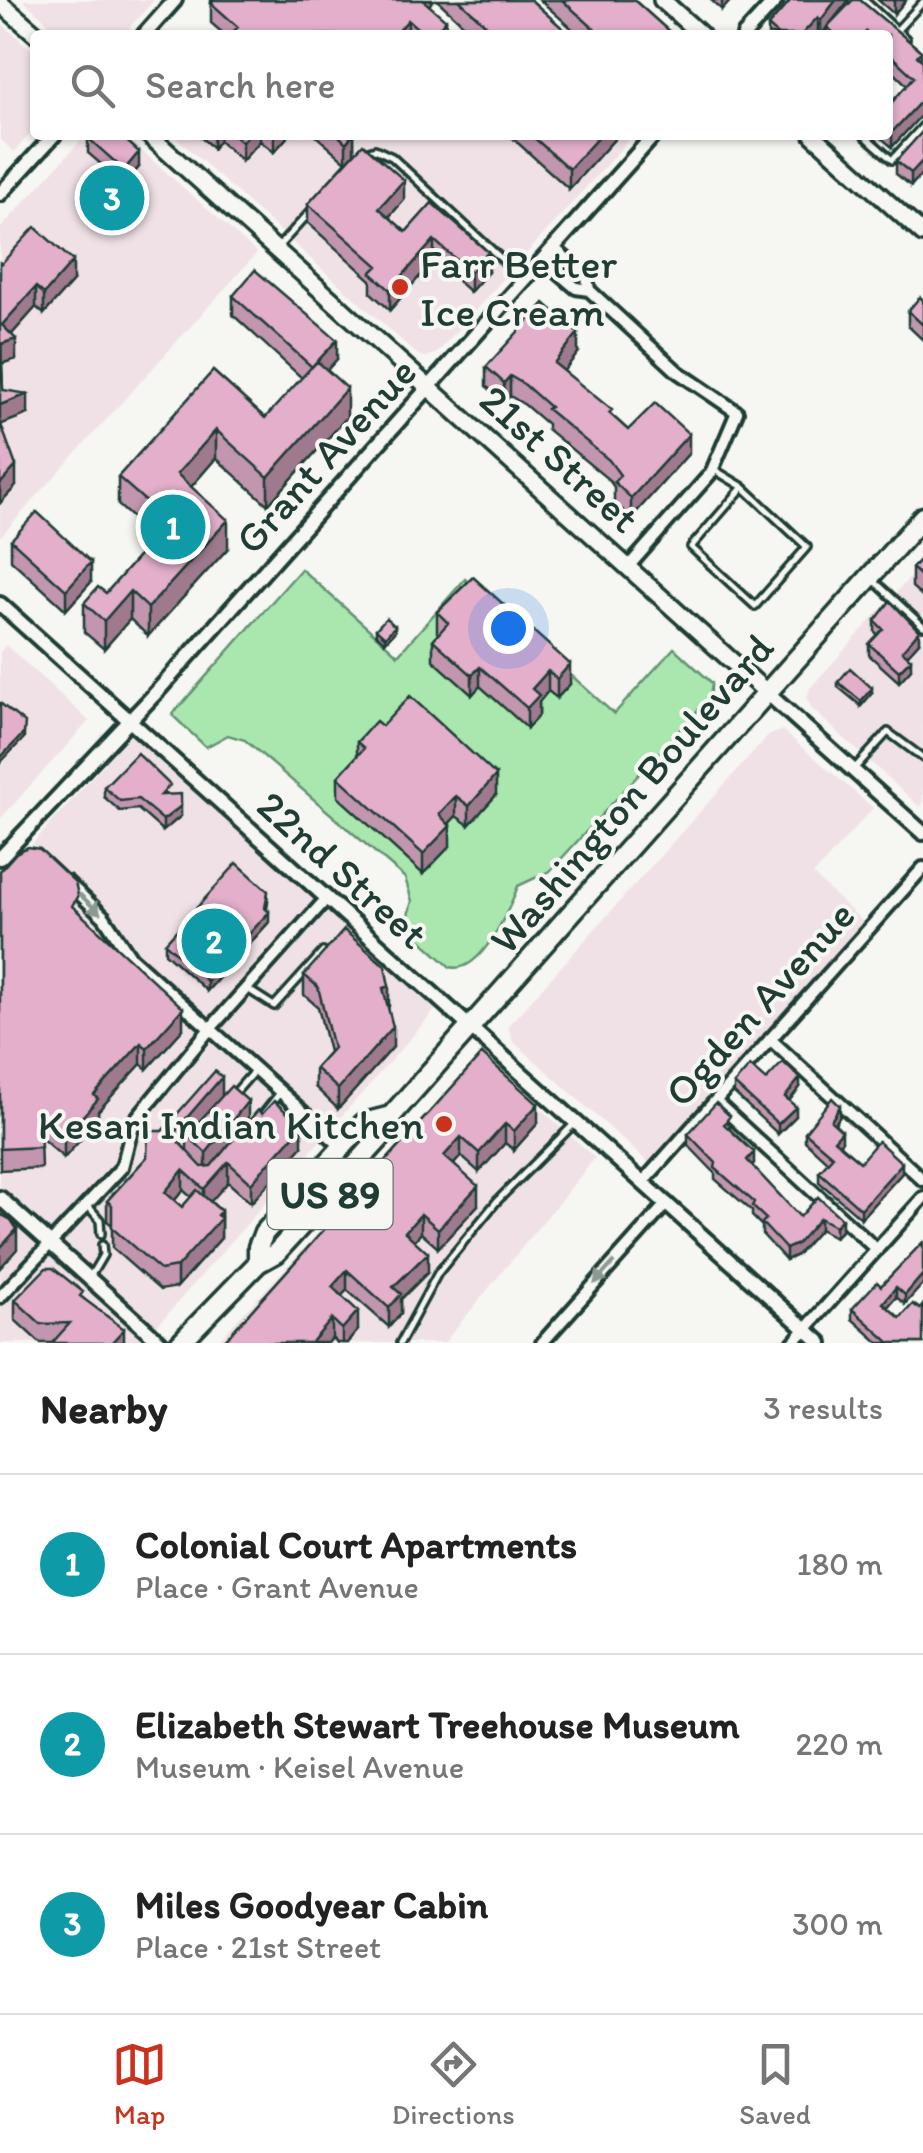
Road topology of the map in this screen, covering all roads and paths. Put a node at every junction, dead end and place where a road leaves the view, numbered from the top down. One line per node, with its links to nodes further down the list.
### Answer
1 (175, 0): 8 (street)
2 (662, 0): 9 (main road)
3 (776, 0): 10 (street)
4 (864, 0): 11 (lane)
5 (923, 2): 11 (lane)
6 (0, 3): 7 (main road)
7 (31, 30)
8 (148, 30)
9 (695, 30)
10 (749, 30)
11 (897, 30): 12 (lane)
12 (910, 42)
13 (923, 126): 18 (lane)
14 (49, 140): 20 (street)
15 (155, 140): 24 (main road, 21st Street)
16 (650, 140): 23 (street, Grant Avenue)
17 (819, 140): 22 (main road)
18 (870, 140)
19 (356, 160): 26 (lane)
20 (0, 194)
21 (313, 209): 24 (lane)
22 (923, 234)
23 (554, 248): 25 (street, Grant Avenue); 27 (street)
24 (276, 250): 28 (main road, 21st Street)
25 (543, 260): 26 (street, Grant Avenue); 27 (street)
26 (524, 280): 28 (street, Grant Avenue)
27 (589, 290): 29 (street)
28 (429, 388): 32 (main road, 21st Street); 37 (street, Grant Avenue)
29 (713, 469): 30 (lane); 32 (street)
30 (743, 486): 30 (lane)
31 (923, 516): 33 (main road, Washington Boulevard / US 89)
32 (628, 567): 36 (main road, 21st Street)
33 (869, 577): 35 (lane); 36 (main road, Washington Boulevard / US 89)
34 (0, 604): 37 (street, 22nd Street)
35 (923, 626)
36 (766, 692): 39 (street, 21st Street); 47 (main road, Washington Boulevard / US 89)
37 (128, 720): 41 (street, Grant Avenue); 44 (street, 22nd Street)
38 (923, 758): 39 (lane)
39 (853, 770): 40 (street, 21st Street)
40 (923, 833)
41 (0, 858)
42 (923, 868): 49 (street, Ogden Avenue)
43 (58, 874): 48 (street, one-way to 48)
44 (328, 898): 46 (street); 47 (street, 22nd Street)
45 (323, 952): 46 (lane)
46 (247, 988): 48 (street)
47 (471, 1028): 54 (main road, Washington Boulevard / US 89); 55 (street, 22nd Street)
48 (209, 1030): 50 (street); 63 (street)
49 (770, 1039): 53 (street, Ogden Avenue); 58 (street)
50 (255, 1070): 51 (street); 52 (lane)
51 (280, 1093): 56 (lane); 57 (street)
52 (228, 1100)
53 (715, 1101): 59 (street, Ogden Avenue); 67 (street)
54 (392, 1116): 57 (main road, Washington Boulevard / US 89); 68 (main road, Washington Boulevard / US 89)
55 (576, 1122): 59 (street, 22nd Street); 74 (lane)
56 (255, 1124)
57 (342, 1147): 68 (main road, Washington Boulevard / US 89)
58 (923, 1180)
59 (643, 1182): 62 (street, 22nd Street)
60 (0, 1198): 65 (street)
61 (923, 1198): 67 (street)
62 (667, 1203): 71 (street, 22nd Street); 75 (street, one-way to 75)
63 (86, 1205): 64 (lane); 65 (street)
64 (102, 1234)
65 (50, 1243): 69 (street); 70 (street)
66 (102, 1245): 69 (lane)
67 (877, 1250): 71 (street)
68 (258, 1263): 73 (main road, Washington Boulevard / US 89)
69 (90, 1277): 72 (street)
70 (0, 1297)
71 (806, 1330): 76 (street); 77 (street, 22nd Street)
72 (161, 1343)
73 (180, 1343)
74 (400, 1343)
75 (542, 1343)
76 (793, 1343)
77 (821, 1343)

